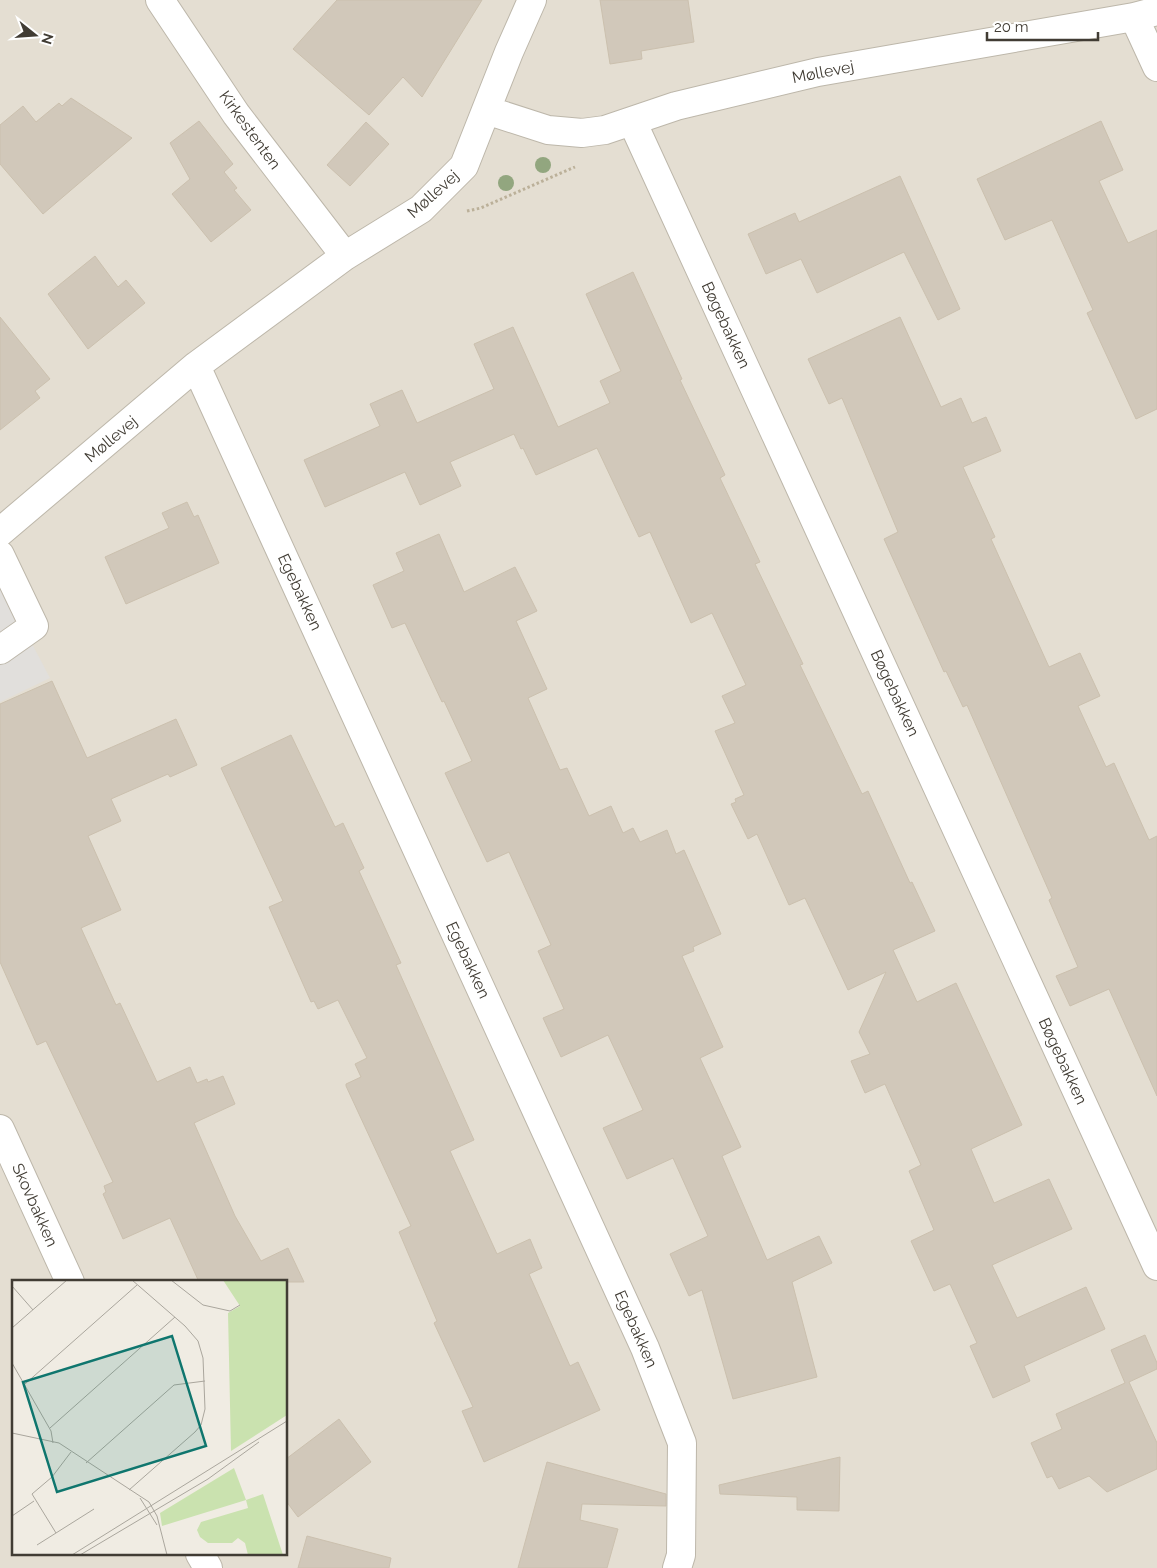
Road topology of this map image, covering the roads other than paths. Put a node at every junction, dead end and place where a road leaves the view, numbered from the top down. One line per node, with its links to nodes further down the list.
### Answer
1 (160, 0): 7 (street, Kirkestenten)
2 (532, 0): 5 (street)
3 (1146, 14): 4 (street); 6 (street, Møllevej)
4 (1157, 67)
5 (486, 110): 6 (street, Møllevej); 7 (street, Møllevej)
6 (632, 121): 13 (street, Bøgebakken)
7 (345, 256): 8 (street, Møllevej)
8 (196, 366): 9 (street, Møllevej); 17 (street, Egebakken)
9 (0, 532)
10 (0, 555): 11 (street)
11 (0, 650)
12 (0, 1129): 14 (street, Skovbakken)
13 (1157, 1266)
14 (69, 1280)
15 (201, 1556): 16 (street)
16 (208, 1568)
17 (677, 1568)

